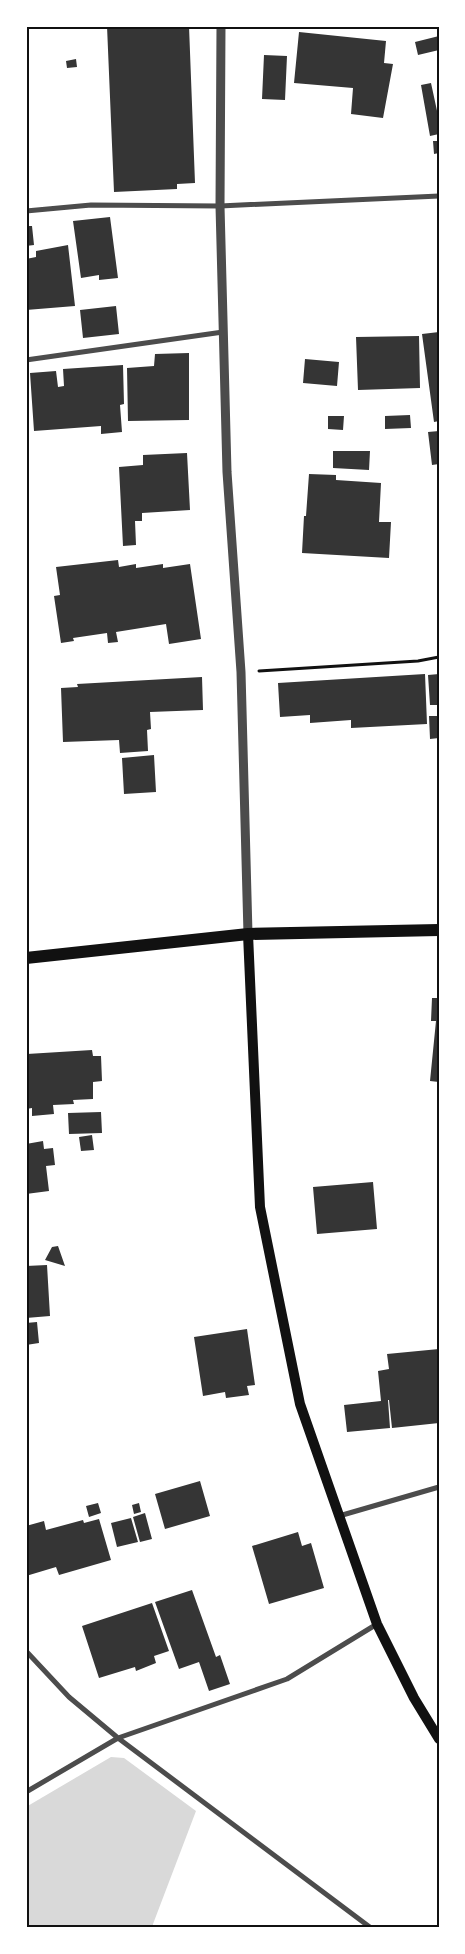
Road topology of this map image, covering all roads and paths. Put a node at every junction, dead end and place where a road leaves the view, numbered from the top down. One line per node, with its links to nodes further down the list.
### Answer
1 (221, 26): 3 (street)
2 (439, 196): 3 (street)
3 (220, 206): 4 (street); 5 (street)
4 (26, 211)
5 (224, 332): 6 (street); 8 (street)
6 (26, 360)
7 (439, 657): 8 (path)
8 (241, 672): 10 (street)
9 (439, 930): 10 (main road)
10 (248, 934): 11 (main road); 13 (main road)
11 (26, 958)
12 (439, 1487): 13 (street)
13 (339, 1516): 14 (main road)
14 (377, 1624): 16 (street); 17 (main road)
15 (26, 1651): 16 (street)
16 (118, 1738): 18 (street); 19 (street)
17 (439, 1739)
18 (26, 1792)
19 (371, 1928)

